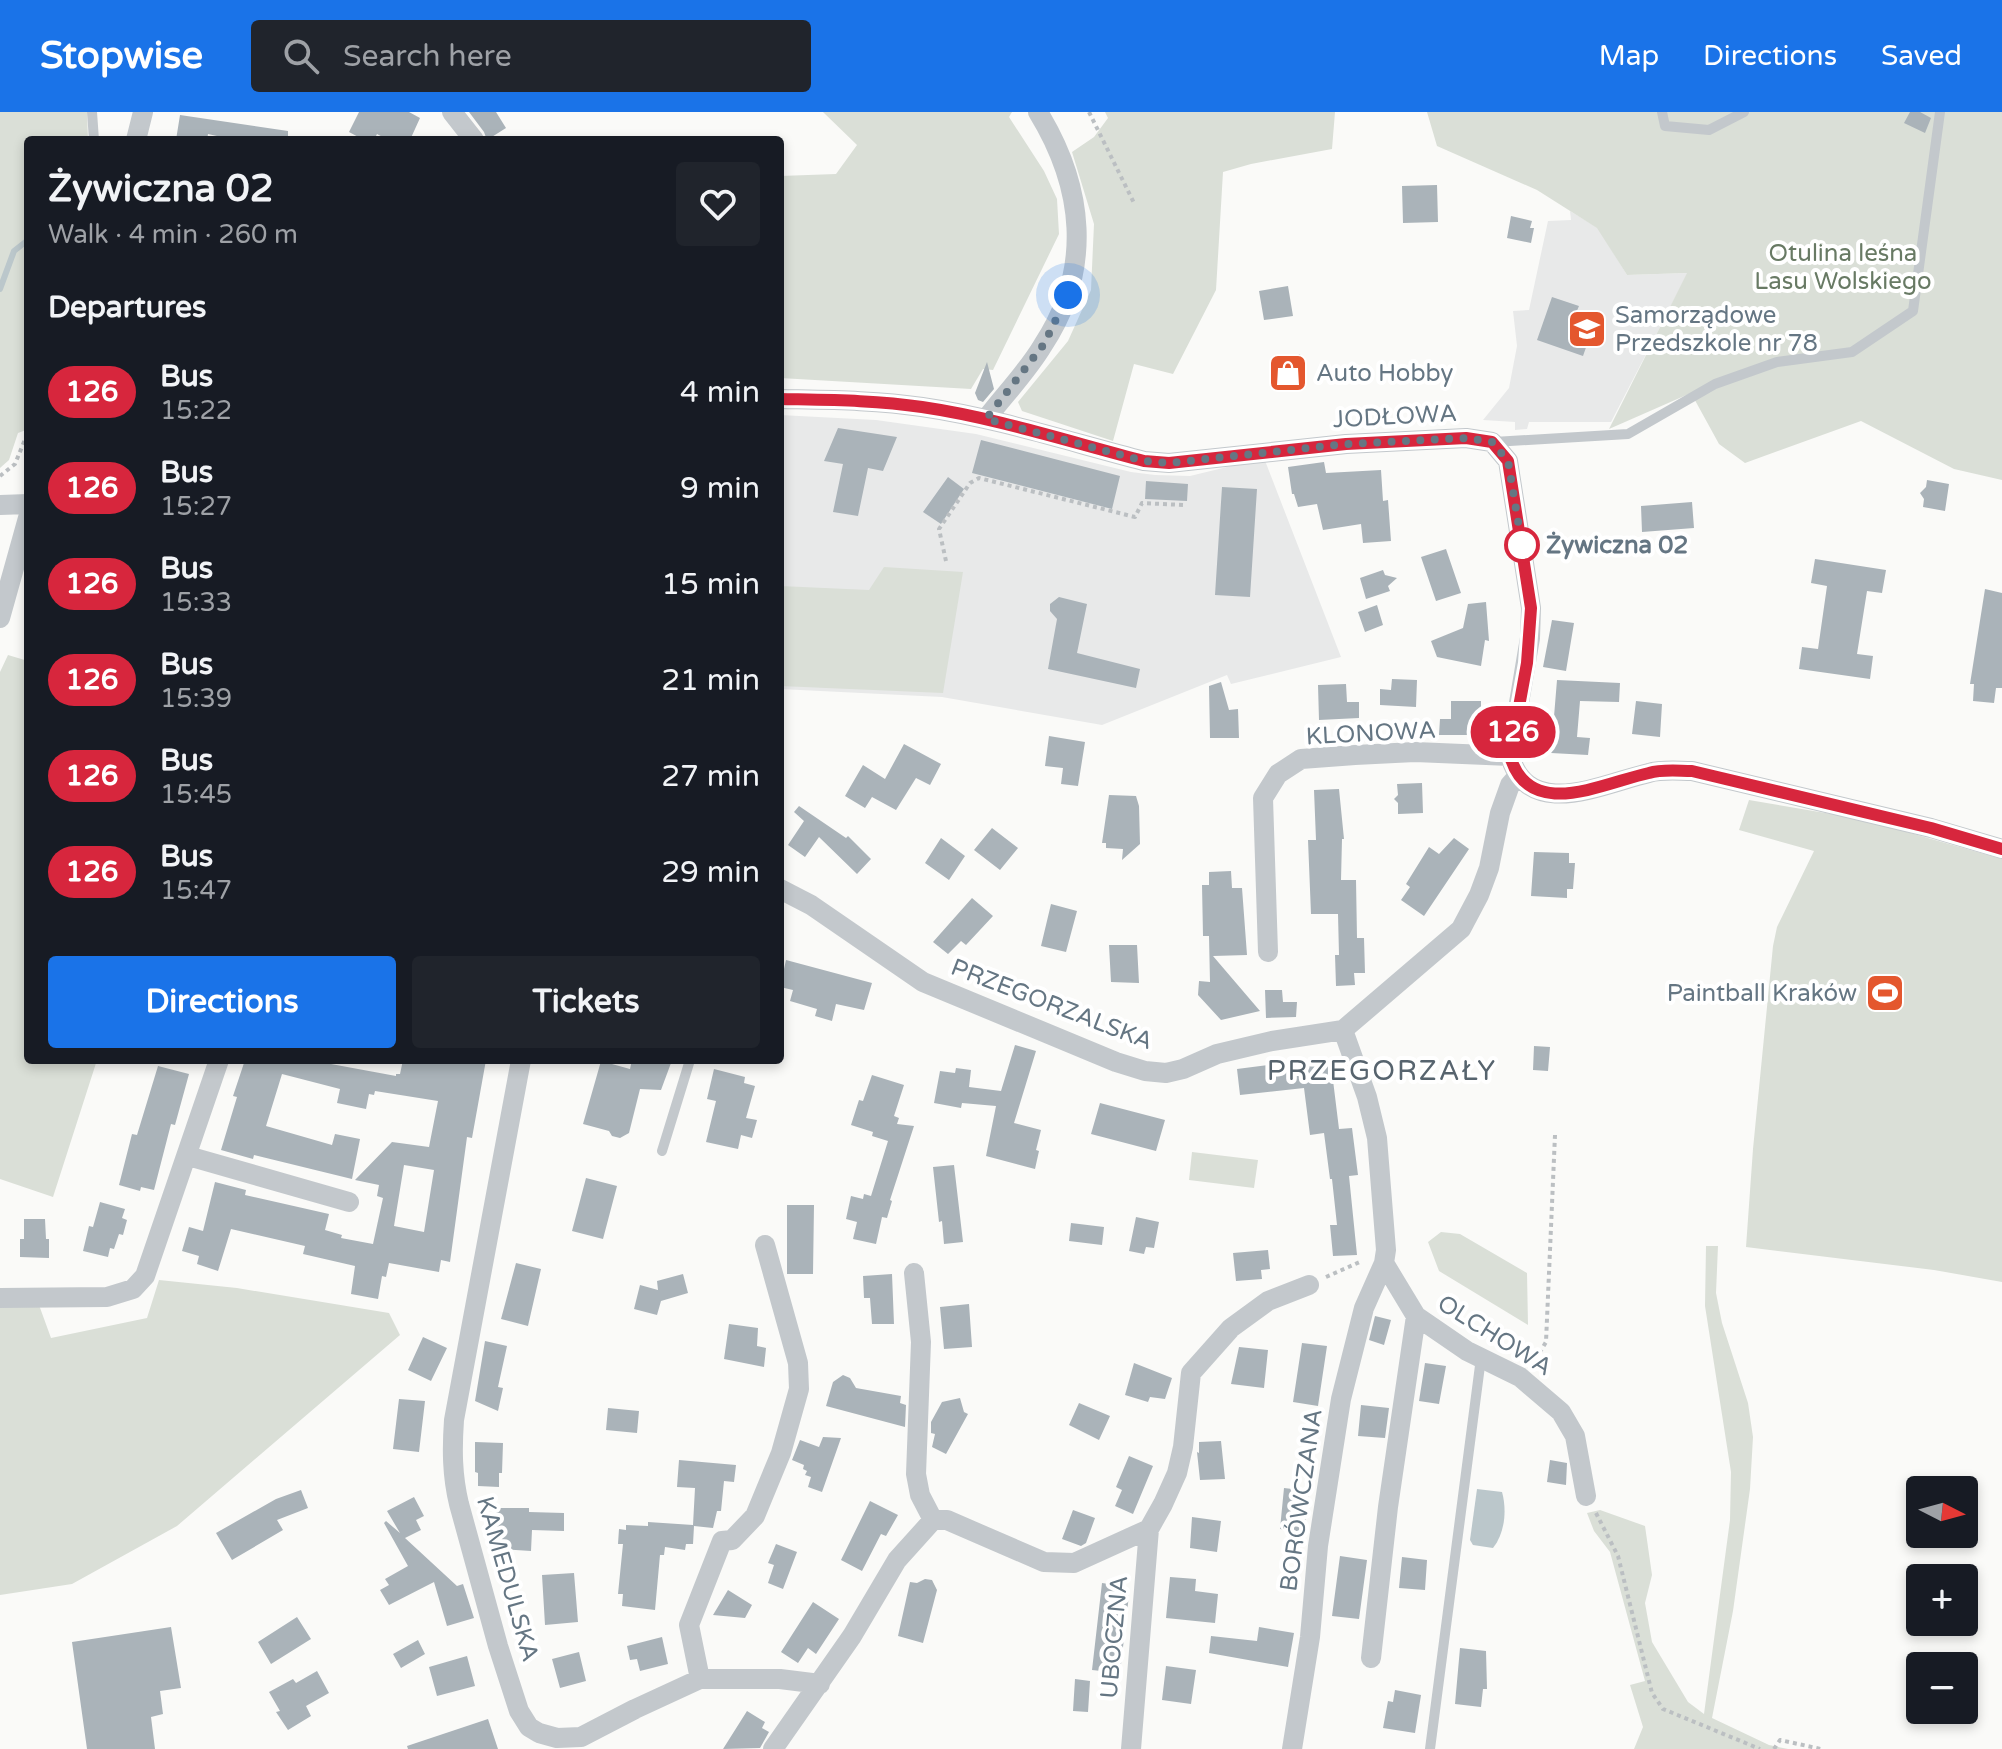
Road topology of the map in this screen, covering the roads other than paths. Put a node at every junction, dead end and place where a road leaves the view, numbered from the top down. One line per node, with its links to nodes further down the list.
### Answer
1 (92, 112): 8 (lane)
2 (143, 112): 9 (street)
3 (452, 112): 10 (street)
4 (1038, 112): 12 (street)
5 (1662, 112): 6 (lane)
6 (1744, 112)
7 (1940, 112): 13 (lane)
8 (94, 136)
9 (137, 136)
10 (471, 136)
11 (784, 399): 12 (street, JODŁOWA)
12 (986, 419): 13 (street, JODŁOWA)
13 (1492, 442): 18 (street)
14 (24, 504): 15 (street)
15 (0, 505)
16 (24, 532): 17 (street)
17 (0, 618)
18 (1510, 756): 19 (street); 22 (street, KLONOWA)
19 (1518, 776): 20 (street); 23 (street)
20 (2002, 849)
21 (784, 891): 23 (street, PRZEGORZALSKA)
22 (1268, 952)
23 (1343, 1030): 31 (street)
24 (218, 1064): 28 (street)
25 (520, 1064): 41 (street, KAMEDULSKA)
26 (689, 1064): 27 (lane)
27 (662, 1151)
28 (188, 1156): 29 (street); 34 (street)
29 (349, 1202)
30 (765, 1245): 41 (street)
31 (1384, 1263): 35 (street, OLCHOWA); 45 (street, BORÓWCZANA)
32 (914, 1273): 38 (street)
33 (1309, 1285): 39 (street)
34 (0, 1298)
35 (1416, 1316): 36 (street, OLCHOWA); 40 (street)
36 (1481, 1358): 37 (street, OLCHOWA); 46 (lane)
37 (1586, 1496)
38 (933, 1520): 39 (street); 42 (street)
39 (1149, 1529): 44 (street, UBOCZNA)
40 (1371, 1658)
41 (700, 1679): 42 (street, KAMEDULSKA)
42 (820, 1684): 43 (street)
43 (773, 1749)
44 (1131, 1749)
45 (1292, 1749)
46 (1430, 1749)

